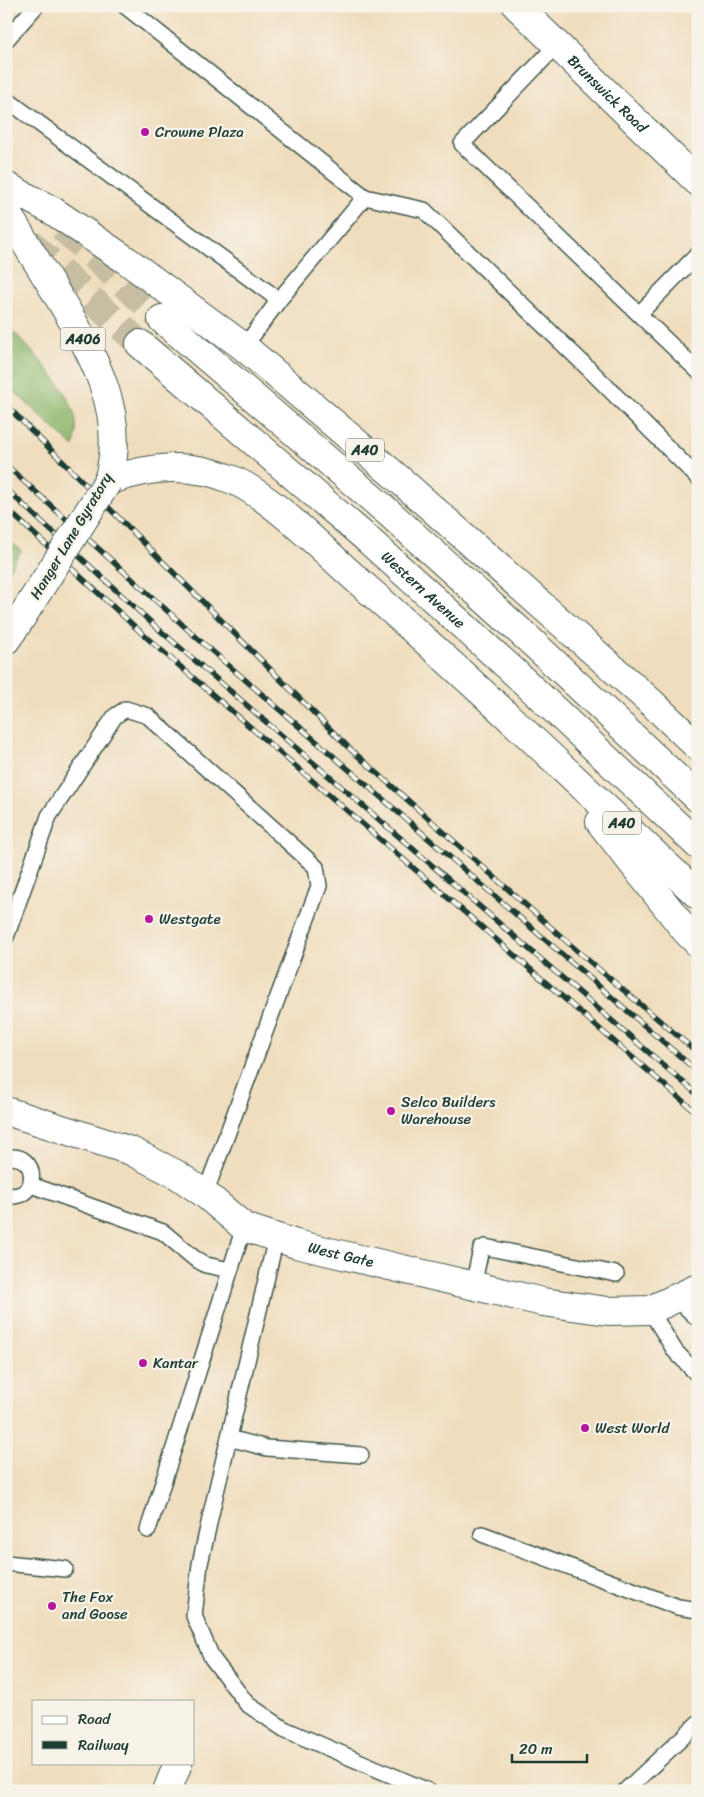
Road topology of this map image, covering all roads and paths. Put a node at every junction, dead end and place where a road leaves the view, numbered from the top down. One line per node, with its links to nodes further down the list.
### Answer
1 (36, 6): 4 (lane)
2 (125, 6): 9 (lane)
3 (517, 6): 5 (main road, Brunswick Road)
4 (6, 40)
5 (557, 45): 7 (main road, Brunswick Road); 13 (lane)
6 (6, 99): 12 (lane)
7 (698, 182)
8 (6, 186): 16 (main road, A40)
9 (365, 197): 12 (lane); 18 (lane)
10 (6, 212): 19 (main road, Hanger Lane Gyratory / A406)
11 (698, 254): 13 (lane)
12 (279, 300): 16 (lane)
13 (639, 314): 17 (lane)
14 (162, 319): 23 (main road, A40)
15 (140, 344): 24 (main road, Western Avenue / A40)
16 (244, 347): 21 (main road, A40)
17 (698, 371)
18 (698, 478)
19 (108, 481): 20 (main road, Hanger Lane Gyratory / A406, bridge); 22 (main road, A40)
20 (12, 632)
21 (698, 747)
22 (546, 752): 25 (main road, A40); 27 (main road)
23 (698, 798)
24 (698, 845)
25 (698, 895)
26 (6, 937): 31 (lane)
27 (698, 943)
28 (6, 1111): 31 (main road, West Gate)
29 (6, 1158): 30 (lane)
30 (31, 1185): 32 (lane); 35 (lane)
31 (205, 1194): 33 (main road, West Gate)
32 (6, 1195)
33 (244, 1227): 34 (main road, West Gate); 35 (lane)
34 (276, 1238): 37 (main road, West Gate); 42 (lane)
35 (230, 1270): 44 (lane)
36 (616, 1274): 37 (lane)
37 (474, 1286): 39 (main road, West Gate)
38 (687, 1293): 39 (main road, West Gate); 40 (lane)
39 (650, 1310): 41 (lane)
40 (698, 1319)
41 (698, 1375)
42 (229, 1438): 43 (lane); 52 (lane)
43 (360, 1455)
44 (148, 1530)
45 (482, 1534): 48 (lane)
46 (6, 1563): 47 (lane)
47 (65, 1569)
48 (698, 1610)
49 (698, 1723): 53 (lane)
50 (178, 1764): 51 (main road)
51 (167, 1791)
52 (428, 1791)
53 (625, 1791)

